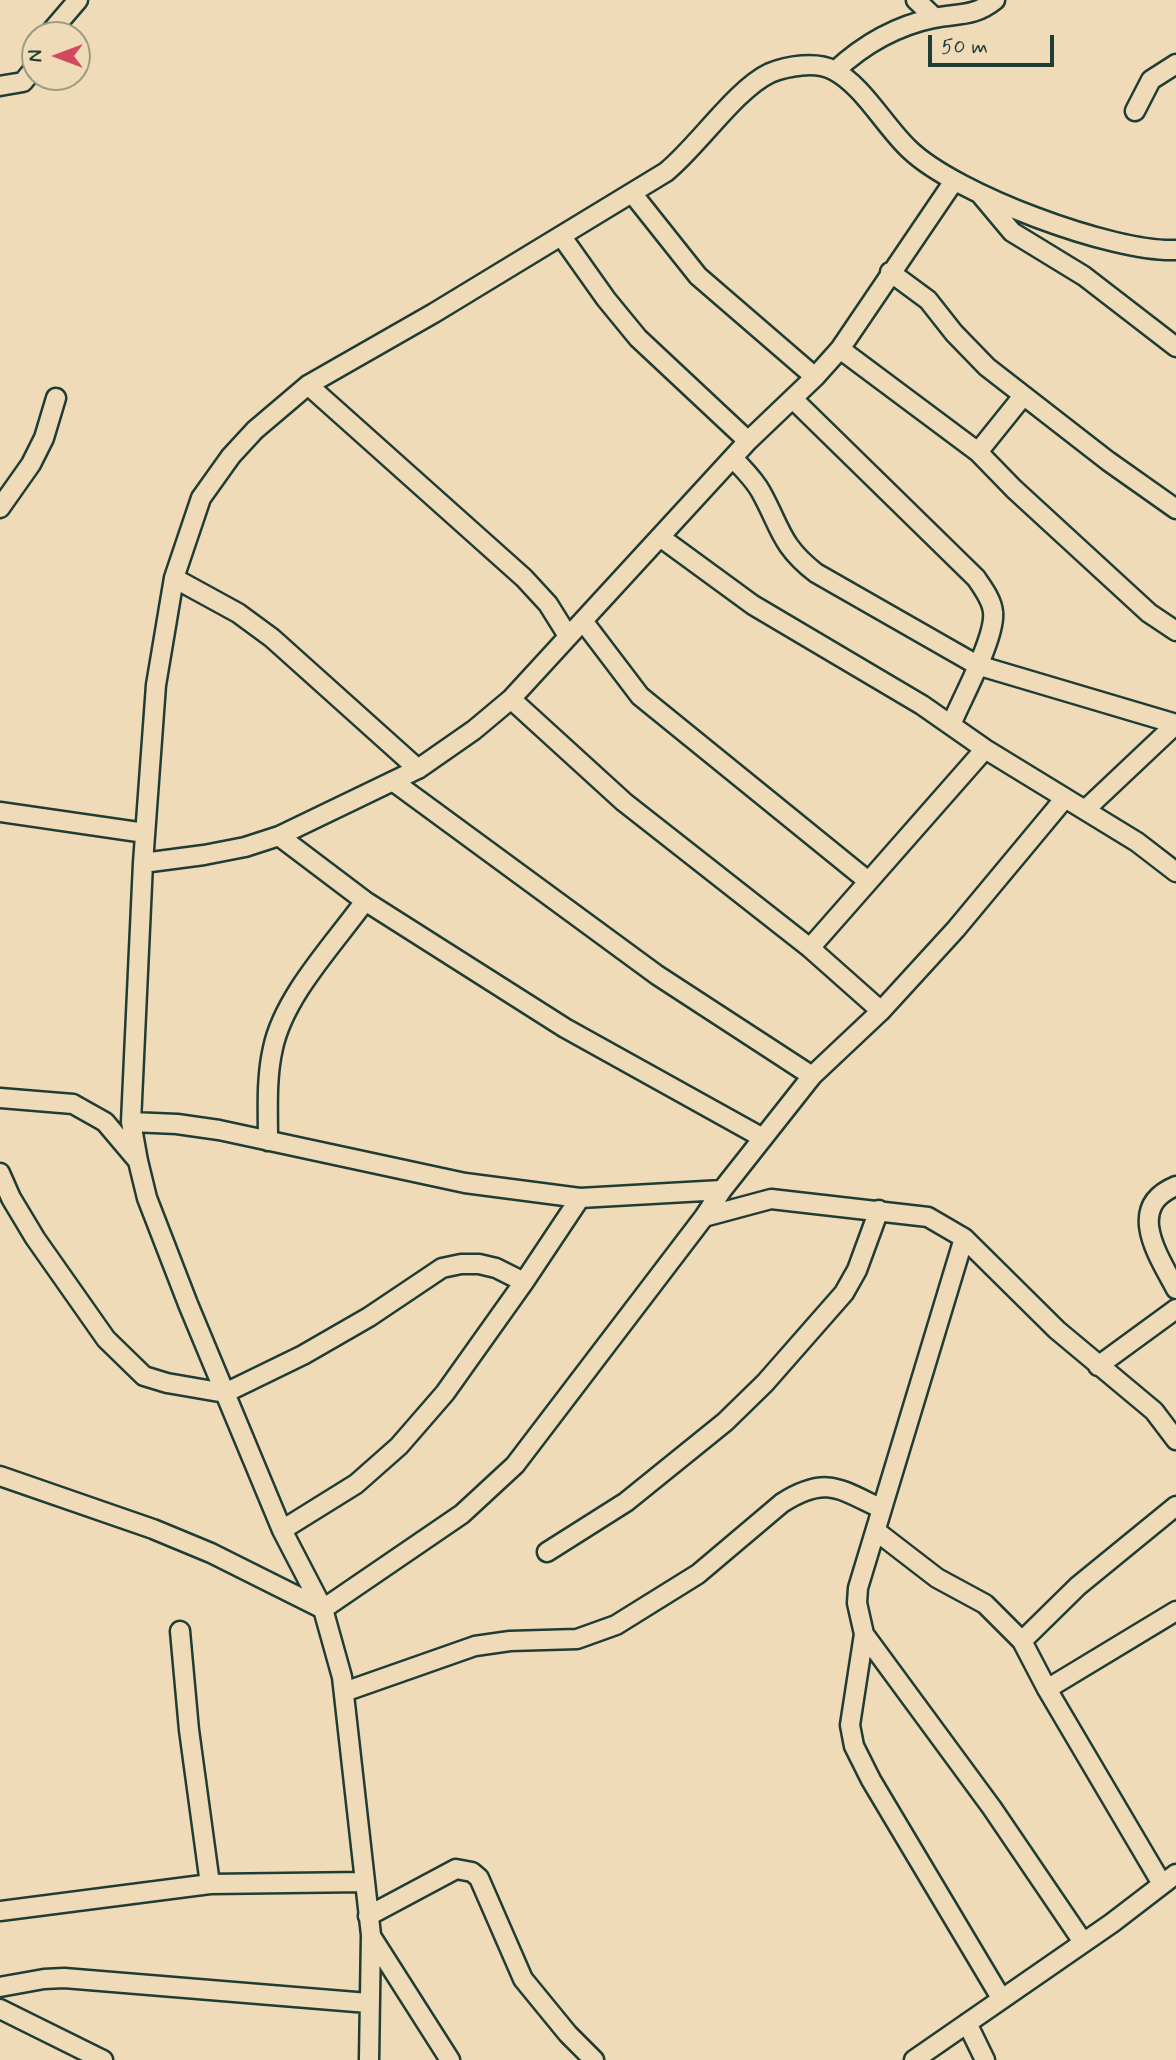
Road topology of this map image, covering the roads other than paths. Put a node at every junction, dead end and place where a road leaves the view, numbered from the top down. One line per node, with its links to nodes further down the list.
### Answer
1 (78, 0): 5 (street)
2 (916, 0): 4 (street)
3 (995, 0): 4 (street)
4 (935, 18): 7 (street)
5 (60, 21)
6 (1176, 64): 10 (street)
7 (835, 71): 11 (street); 13 (street)
8 (21, 82): 9 (street)
9 (0, 86)
10 (1135, 111)
11 (954, 181): 12 (street); 16 (street)
12 (978, 192): 15 (street); 17 (street)
13 (632, 193): 14 (street); 19 (street)
14 (562, 237): 20 (street); 24 (street)
15 (1176, 250)
16 (890, 272): 18 (street); 21 (street)
17 (1176, 347)
18 (839, 349): 19 (street); 25 (street)
19 (815, 377): 23 (street)
20 (308, 385): 30 (street); 33 (street)
21 (1023, 396): 25 (street); 28 (street)
22 (56, 398): 27 (street)
23 (793, 399): 24 (street); 34 (street)
24 (748, 441): 26 (street)
25 (978, 452): 32 (street)
26 (733, 458): 29 (street); 34 (street)
27 (0, 508)
28 (1176, 509)
29 (660, 537): 31 (street); 37 (street)
30 (174, 578): 39 (street); 44 (street)
31 (583, 621): 33 (street); 48 (street)
32 (1176, 631)
33 (568, 636): 35 (street)
34 (977, 665): 36 (street); 37 (street)
35 (511, 699): 39 (street); 50 (street)
36 (1176, 724): 42 (street)
37 (951, 725): 38 (street)
38 (985, 749): 41 (street); 48 (street)
39 (418, 769): 40 (street)
40 (394, 782): 45 (street); 52 (street)
41 (1065, 798): 42 (street); 51 (street)
42 (1086, 809): 47 (street)
43 (0, 812): 44 (street)
44 (145, 833): 46 (street)
45 (279, 836): 46 (street); 49 (street)
46 (143, 863): 54 (street)
47 (1176, 872)
48 (868, 881): 50 (street)
49 (365, 901): 55 (street); 56 (street)
50 (810, 948): 51 (street)
51 (881, 1011): 52 (street)
52 (813, 1076): 55 (street)
53 (0, 1098): 57 (street)
54 (131, 1122): 56 (street); 57 (street)
55 (763, 1138): 60 (street)
56 (268, 1140): 61 (street)
57 (138, 1161): 69 (street)
58 (0, 1173): 69 (street)
59 (1176, 1186): 66 (street)
60 (722, 1190): 61 (street); 63 (street)
61 (580, 1198): 65 (street)
62 (879, 1210): 63 (street); 64 (street); 76 (street)
63 (704, 1217): 77 (street)
64 (964, 1238): 68 (street); 73 (street)
65 (524, 1282): 69 (street); 74 (street)
66 (1176, 1289)
67 (1176, 1309): 68 (street)
68 (1098, 1366): 70 (street)
69 (225, 1393): 74 (street)
70 (1176, 1440)
71 (0, 1476): 77 (street)
72 (1176, 1506): 81 (street)
73 (882, 1509): 75 (street); 83 (street)
74 (282, 1530): 77 (street)
75 (876, 1531): 80 (street); 81 (street)
76 (547, 1552)
77 (323, 1609): 83 (street)
78 (1176, 1611): 82 (street)
79 (180, 1631): 86 (street)
80 (864, 1634): 90 (street); 92 (street)
81 (1022, 1641): 82 (street)
82 (1047, 1689): 84 (street)
83 (344, 1692): 85 (street)
84 (1169, 1879): 90 (street)
85 (364, 1882): 86 (street); 88 (street)
86 (210, 1884): 87 (street)
87 (0, 1911)
88 (368, 1916): 89 (street); 99 (street)
89 (371, 1934): 93 (street); 98 (street)
90 (1083, 1942): 92 (street)
91 (0, 1987): 93 (street)
92 (1000, 1998): 95 (street)
93 (368, 2003): 97 (street)
94 (0, 2009): 96 (street)
95 (967, 2022): 100 (street); 101 (street)
96 (103, 2060)
97 (369, 2060)
98 (450, 2060)
99 (594, 2060)
100 (914, 2060)
101 (985, 2060)

